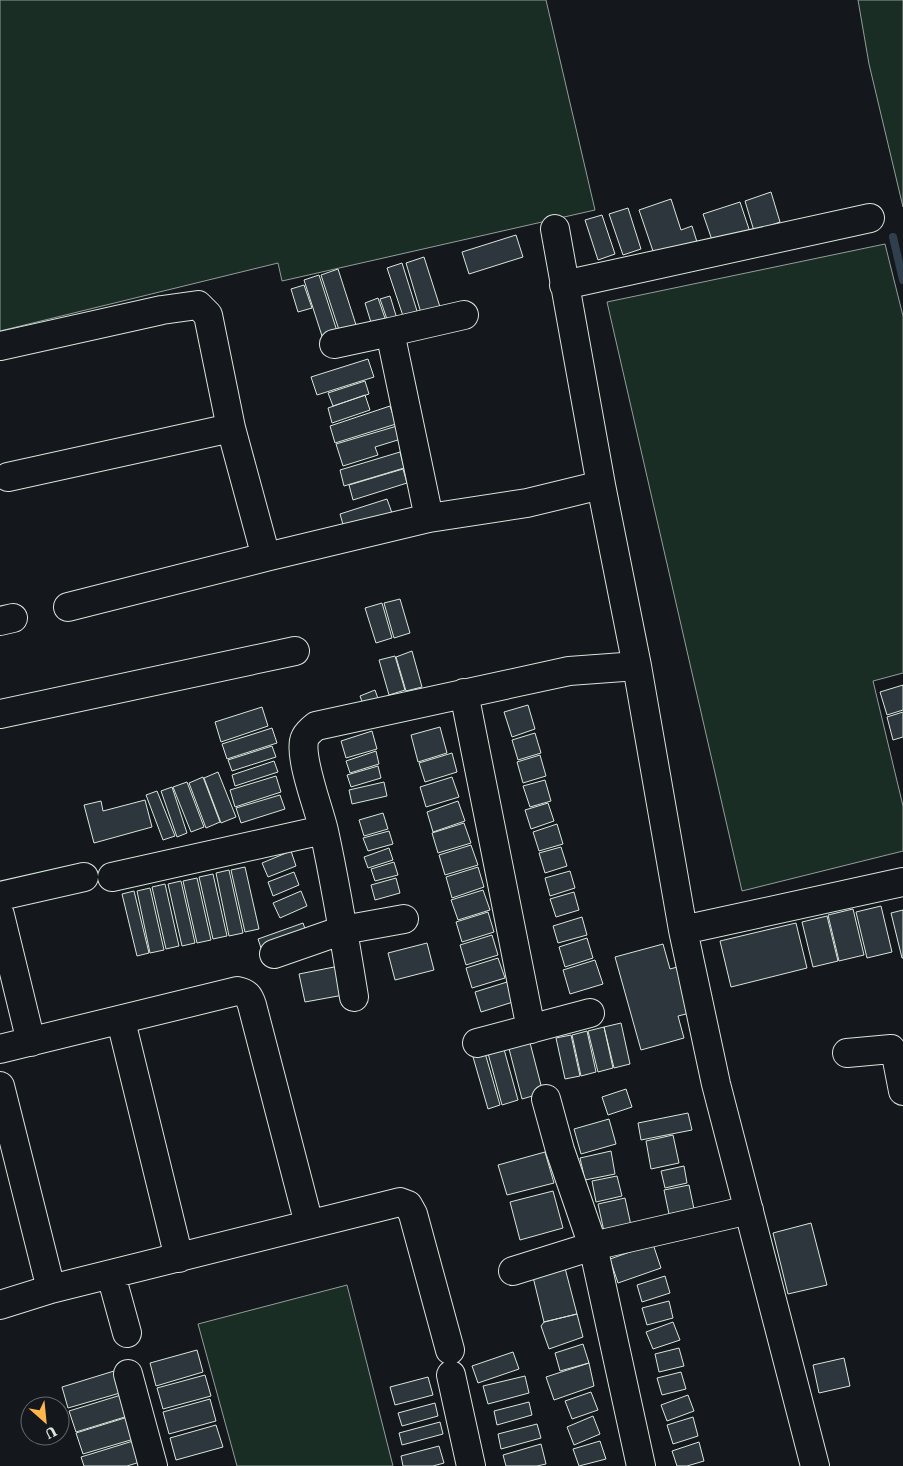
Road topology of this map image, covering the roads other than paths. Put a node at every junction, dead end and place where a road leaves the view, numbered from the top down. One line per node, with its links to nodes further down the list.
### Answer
1 (870, 218): 3 (street)
2 (554, 230): 3 (street)
3 (564, 285): 10 (street)
4 (464, 315): 5 (street)
5 (390, 332): 6 (street); 11 (street)
6 (334, 344)
7 (0, 346): 8 (street)
8 (231, 428): 9 (street); 12 (street)
9 (8, 478)
10 (601, 485): 11 (street); 15 (street)
11 (429, 518): 12 (street)
12 (266, 557): 13 (street)
13 (68, 607)
14 (294, 651): 17 (street)
15 (637, 666): 16 (street); 26 (street)
16 (464, 692): 18 (street); 31 (street)
17 (0, 714)
18 (323, 830): 20 (street); 25 (street)
19 (84, 877): 22 (street)
20 (112, 877)
21 (903, 882): 26 (street)
22 (0, 896)
23 (0, 915): 32 (street)
24 (404, 919): 25 (street)
25 (343, 930): 27 (street); 28 (street)
26 (683, 930): 39 (street)
27 (274, 954)
28 (354, 997)
29 (590, 1013): 31 (street)
30 (121, 1021): 32 (street); 40 (street); 42 (street)
31 (531, 1029): 33 (street)
32 (31, 1042): 34 (street)
33 (477, 1043)
34 (0, 1049)
35 (847, 1053): 37 (street)
36 (0, 1086): 45 (street)
37 (903, 1091)
38 (546, 1099): 41 (street)
39 (749, 1210): 41 (street); 52 (street)
40 (309, 1224): 42 (street); 50 (street)
41 (594, 1246): 43 (street); 51 (street)
42 (179, 1258): 44 (street)
43 (513, 1271)
44 (110, 1274): 45 (street); 47 (street)
45 (51, 1289): 46 (street)
46 (0, 1305)
47 (127, 1333)
48 (128, 1374): 49 (street)
49 (153, 1466)
50 (471, 1466)
51 (641, 1466)
52 (815, 1466)

